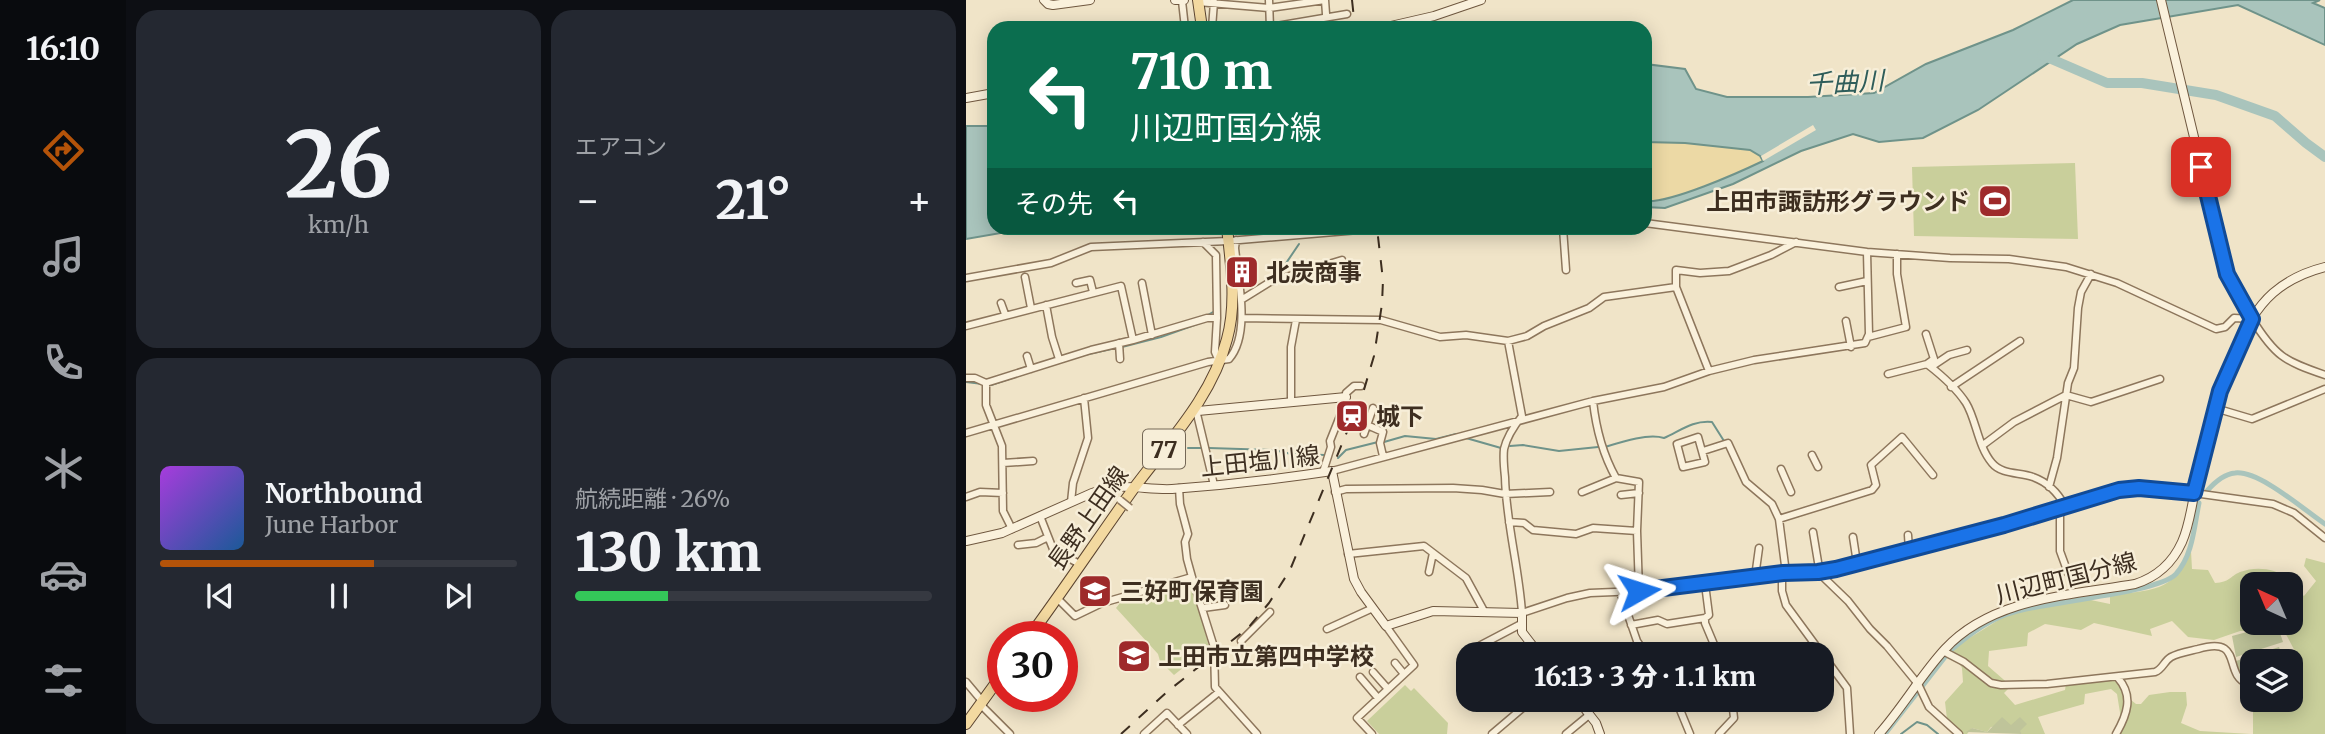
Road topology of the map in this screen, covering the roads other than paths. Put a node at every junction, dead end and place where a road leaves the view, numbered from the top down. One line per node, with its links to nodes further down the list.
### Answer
1 (1044, 0): 2 (street)
2 (1090, 0)
3 (1175, 0): 4 (street)
4 (1183, 0): 14 (street)
5 (1325, 0): 11 (street); 13 (street)
6 (1481, 0): 10 (street)
7 (2161, 0): 49 (street)
8 (1198, 1): 9 (street); 15 (main road)
9 (1214, 2): 11 (street); 16 (street)
10 (1462, 3): 19 (street)
11 (1269, 4)
12 (1347, 13): 13 (street)
13 (1326, 17): 17 (street); 18 (street)
14 (1184, 21)
15 (1201, 21)
16 (1213, 21)
17 (1306, 21)
18 (1326, 21)
19 (1412, 21)
20 (987, 94): 21 (street)
21 (966, 98)
22 (1652, 224): 27 (street)
23 (1249, 235): 25 (street)
24 (1564, 235): 32 (street)
25 (1230, 236): 26 (street); 42 (street); 65 (main road, 長野上田線 / 77)
26 (1203, 242): 35 (street); 47 (street)
27 (1796, 242): 28 (street); 39 (street)
28 (1867, 252): 29 (street); 36 (street)
29 (1897, 254): 33 (street); 55 (street)
30 (1342, 260): 42 (street)
31 (2325, 267): 49 (street, 川辺町国分線)
32 (1566, 270)
33 (2091, 274): 49 (street); 77 (street)
34 (1025, 277): 45 (street)
35 (966, 278)
36 (1867, 281): 40 (street); 55 (street)
37 (1076, 283): 41 (street)
38 (1142, 283): 54 (street)
39 (1676, 287): 57 (street); 68 (street)
40 (1839, 287)
41 (1093, 292): 44 (street); 56 (street)
42 (1241, 300): 48 (street)
43 (1001, 303): 46 (street)
44 (1046, 305): 45 (street); 63 (street)
45 (1031, 308): 46 (street)
46 (1005, 314): 52 (street)
47 (1217, 317): 54 (street); 65 (street)
48 (1242, 318): 50 (street); 65 (street)
49 (2252, 319): 70 (street); 83 (street, 川辺町国分線)
50 (1296, 320): 57 (street); 81 (street)
51 (1846, 321): 60 (street)
52 (966, 326)
53 (1926, 334): 66 (street)
54 (1152, 335): 56 (street)
55 (1868, 337): 60 (street)
56 (1133, 340): 59 (street)
57 (1508, 341): 85 (street)
58 (2020, 341): 75 (street)
59 (1119, 343): 63 (street); 64 (street)
60 (1851, 347): 68 (street)
61 (1967, 350): 66 (street)
62 (1027, 356): 67 (street)
63 (1059, 359): 67 (street)
64 (1120, 359)
65 (1219, 361): 79 (street); 84 (main road, 長野上田線 / 77)
66 (1929, 366): 69 (street); 75 (street)
67 (1031, 369): 73 (street)
68 (1709, 371): 80 (street)
69 (1888, 374)
70 (2325, 374)
71 (966, 378): 73 (street)
72 (2160, 379): 77 (street)
73 (986, 383): 86 (street)
74 (1361, 386): 78 (street)
75 (1951, 387): 90 (street)
76 (2325, 389): 83 (street)
77 (2066, 396): 90 (street); 102 (street)
78 (1346, 397): 81 (street); 98 (street)
79 (1084, 398): 86 (street); 116 (street)
80 (1593, 401): 85 (street); 100 (street)
81 (1291, 402): 84 (street)
82 (1373, 408): 87 (street)
83 (2215, 408): 111 (street, 川辺町国分線)
84 (1196, 410): 101 (street); 104 (main road, 長野上田線 / 77)
85 (1518, 421): 93 (street); 112 (street)
86 (993, 425): 88 (street); 95 (street)
87 (1367, 425): 89 (street); 93 (street)
88 (966, 433)
89 (1364, 434)
90 (1983, 445): 102 (street)
91 (1703, 451): 91 (street); 120 (street)
92 (1812, 455): 96 (street)
93 (1383, 456): 98 (street)
94 (1033, 461): 95 (street)
95 (1003, 463): 109 (street)
96 (1818, 467)
97 (1781, 469): 108 (street)
98 (1328, 472): 101 (street, 上田塩川線); 105 (street, 上田塩川線)
99 (1933, 475): 120 (street)
100 (1616, 478): 107 (street); 110 (street)
101 (1214, 485): 103 (street, 上田塩川線)
102 (2049, 487): 117 (street)
103 (1179, 488): 104 (street, 上田塩川線); 142 (street)
104 (1134, 489): 116 (street, 上田塩川線); 136 (main road, 長野上田線 / 77)
105 (1335, 492): 112 (street); 134 (street, 上田塩川線)
106 (1549, 492): 112 (street)
107 (1582, 492)
108 (1791, 492)
109 (1003, 493): 114 (street); 122 (street)
110 (1639, 493): 113 (street); 123 (street)
111 (2194, 493): 117 (street); 128 (street); 166 (street, 川辺町国分線)
112 (1505, 494): 121 (street)
113 (1622, 495)
114 (966, 497)
115 (1120, 500): 118 (street, bridge)
116 (1071, 502): 119 (street, 上田塩川線)
117 (2062, 507): 132 (street); 141 (street)
118 (1130, 508)
119 (1040, 516): 122 (street, 上田塩川線); 126 (street)
120 (1779, 519): 140 (street)
121 (1509, 522): 123 (street); 154 (street)
122 (1012, 529): 129 (street, 上田塩川線)
123 (1637, 531): 143 (street)
124 (1813, 531): 138 (street)
125 (1908, 535): 132 (street)
126 (1048, 537): 130 (street); 136 (street)
127 (1853, 537): 135 (street)
128 (2325, 538)
129 (966, 541)
130 (1018, 545)
131 (1759, 548): 144 (street)
132 (1909, 550): 135 (street)
133 (1433, 553): 134 (street); 137 (street); 152 (street)
134 (1348, 554): 151 (street, 上田塩川線)
135 (1857, 563): 138 (street)
136 (1081, 565): 148 (main road, 長野上田線 / 77)
137 (1429, 572)
138 (1818, 572): 140 (street); 174 (street)
139 (1620, 573): 143 (street)
140 (1784, 573): 144 (street); 197 (street)
141 (2068, 573)
142 (1192, 577): 148 (street); 150 (street)
143 (1639, 577): 146 (street)
144 (1755, 577): 145 (street)
145 (1705, 584): 146 (street); 155 (street)
146 (1639, 591): 147 (street)
147 (1620, 592): 154 (street); 159 (street)
148 (1057, 598): 156 (main road, 長野上田線 / 77)
149 (1226, 605): 150 (street)
150 (1203, 608): 176 (street)
151 (1373, 608): 158 (street, 上田塩川線); 160 (street)
152 (1484, 611): 154 (street); 158 (street)
153 (1270, 612): 161 (street)
154 (1522, 613): 157 (street)
155 (1705, 618): 159 (street); 165 (street)
156 (1040, 621)
157 (1521, 624): 162 (street); 163 (street)
158 (1386, 625): 169 (street)
159 (1631, 625): 164 (street)
160 (1327, 629)
161 (1241, 640)
162 (1489, 642)
163 (1530, 642)
164 (1638, 642)
165 (1713, 642)
166 (1943, 651): 171 (street); 174 (street, 川辺町国分線)
167 (1395, 663): 169 (street)
168 (1373, 672): 175 (street)
169 (1404, 674): 175 (street)
170 (1360, 677): 178 (street)
171 (2118, 678): 172 (street); 200 (street)
172 (2240, 679)
173 (966, 682): 179 (street)
174 (1919, 688): 198 (street, 川辺町国分線); 199 (street)
175 (1388, 689): 178 (street)
176 (1219, 692): 186 (street); 190 (street)
177 (987, 694): 179 (main road)
178 (1378, 698): 191 (street)
179 (982, 701): 185 (main road); 188 (street)
180 (1518, 712): 192 (street)
181 (1587, 712): 184 (street)
182 (1681, 712): 195 (street)
183 (1733, 712): 196 (street)
184 (1589, 715): 193 (street); 194 (street)
185 (966, 724)
186 (1178, 725): 187 (street); 189 (street)
187 (1148, 733)
188 (1010, 734)
189 (1187, 734)
190 (1257, 734)
191 (1372, 734)
192 (1492, 734)
193 (1566, 734)
194 (1600, 734)
195 (1690, 734)
196 (1719, 734)
197 (1850, 734)
198 (1879, 734)
199 (1959, 734)
200 (2116, 734)

